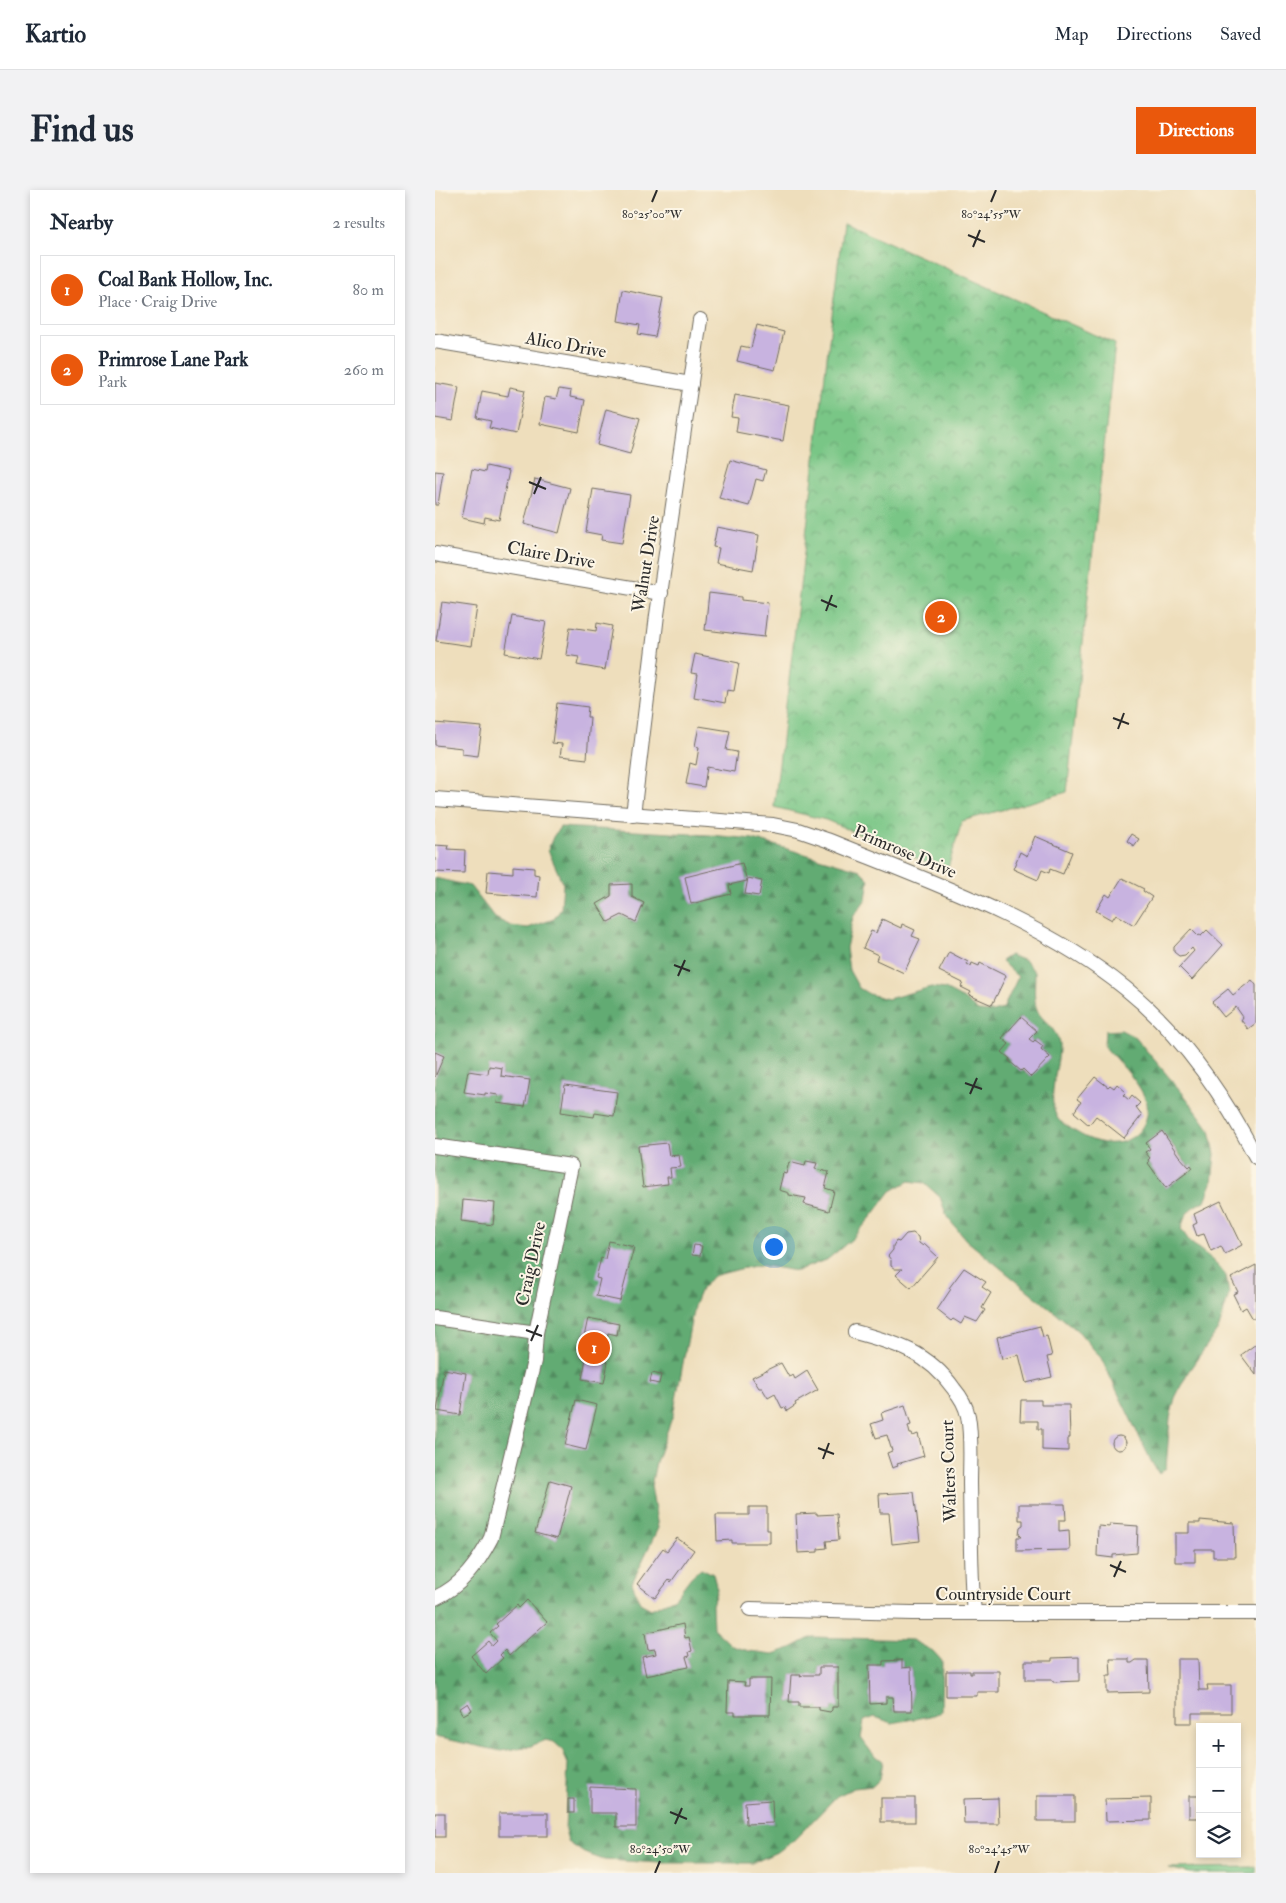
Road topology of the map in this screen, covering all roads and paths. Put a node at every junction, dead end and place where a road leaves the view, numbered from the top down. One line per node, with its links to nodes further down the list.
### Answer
1 (700, 320): 3 (street, Walnut Drive)
2 (435, 341): 3 (street, Alico Drive)
3 (691, 384): 5 (street, Walnut Drive)
4 (435, 554): 5 (street, Claire Drive)
5 (661, 593): 7 (street, Walnut Drive)
6 (435, 799): 7 (street, Primrose Drive)
7 (633, 815): 9 (street, Primrose Drive)
8 (435, 1146): 12 (street, Craig Drive)
9 (1256, 1157)
10 (435, 1318): 12 (street)
11 (855, 1332): 15 (street, Walters Court)
12 (535, 1333): 13 (street, Craig Drive)
13 (435, 1598)
14 (750, 1609): 15 (street, Countryside Court)
15 (974, 1613): 16 (street, Countryside Court)
16 (1256, 1613)

